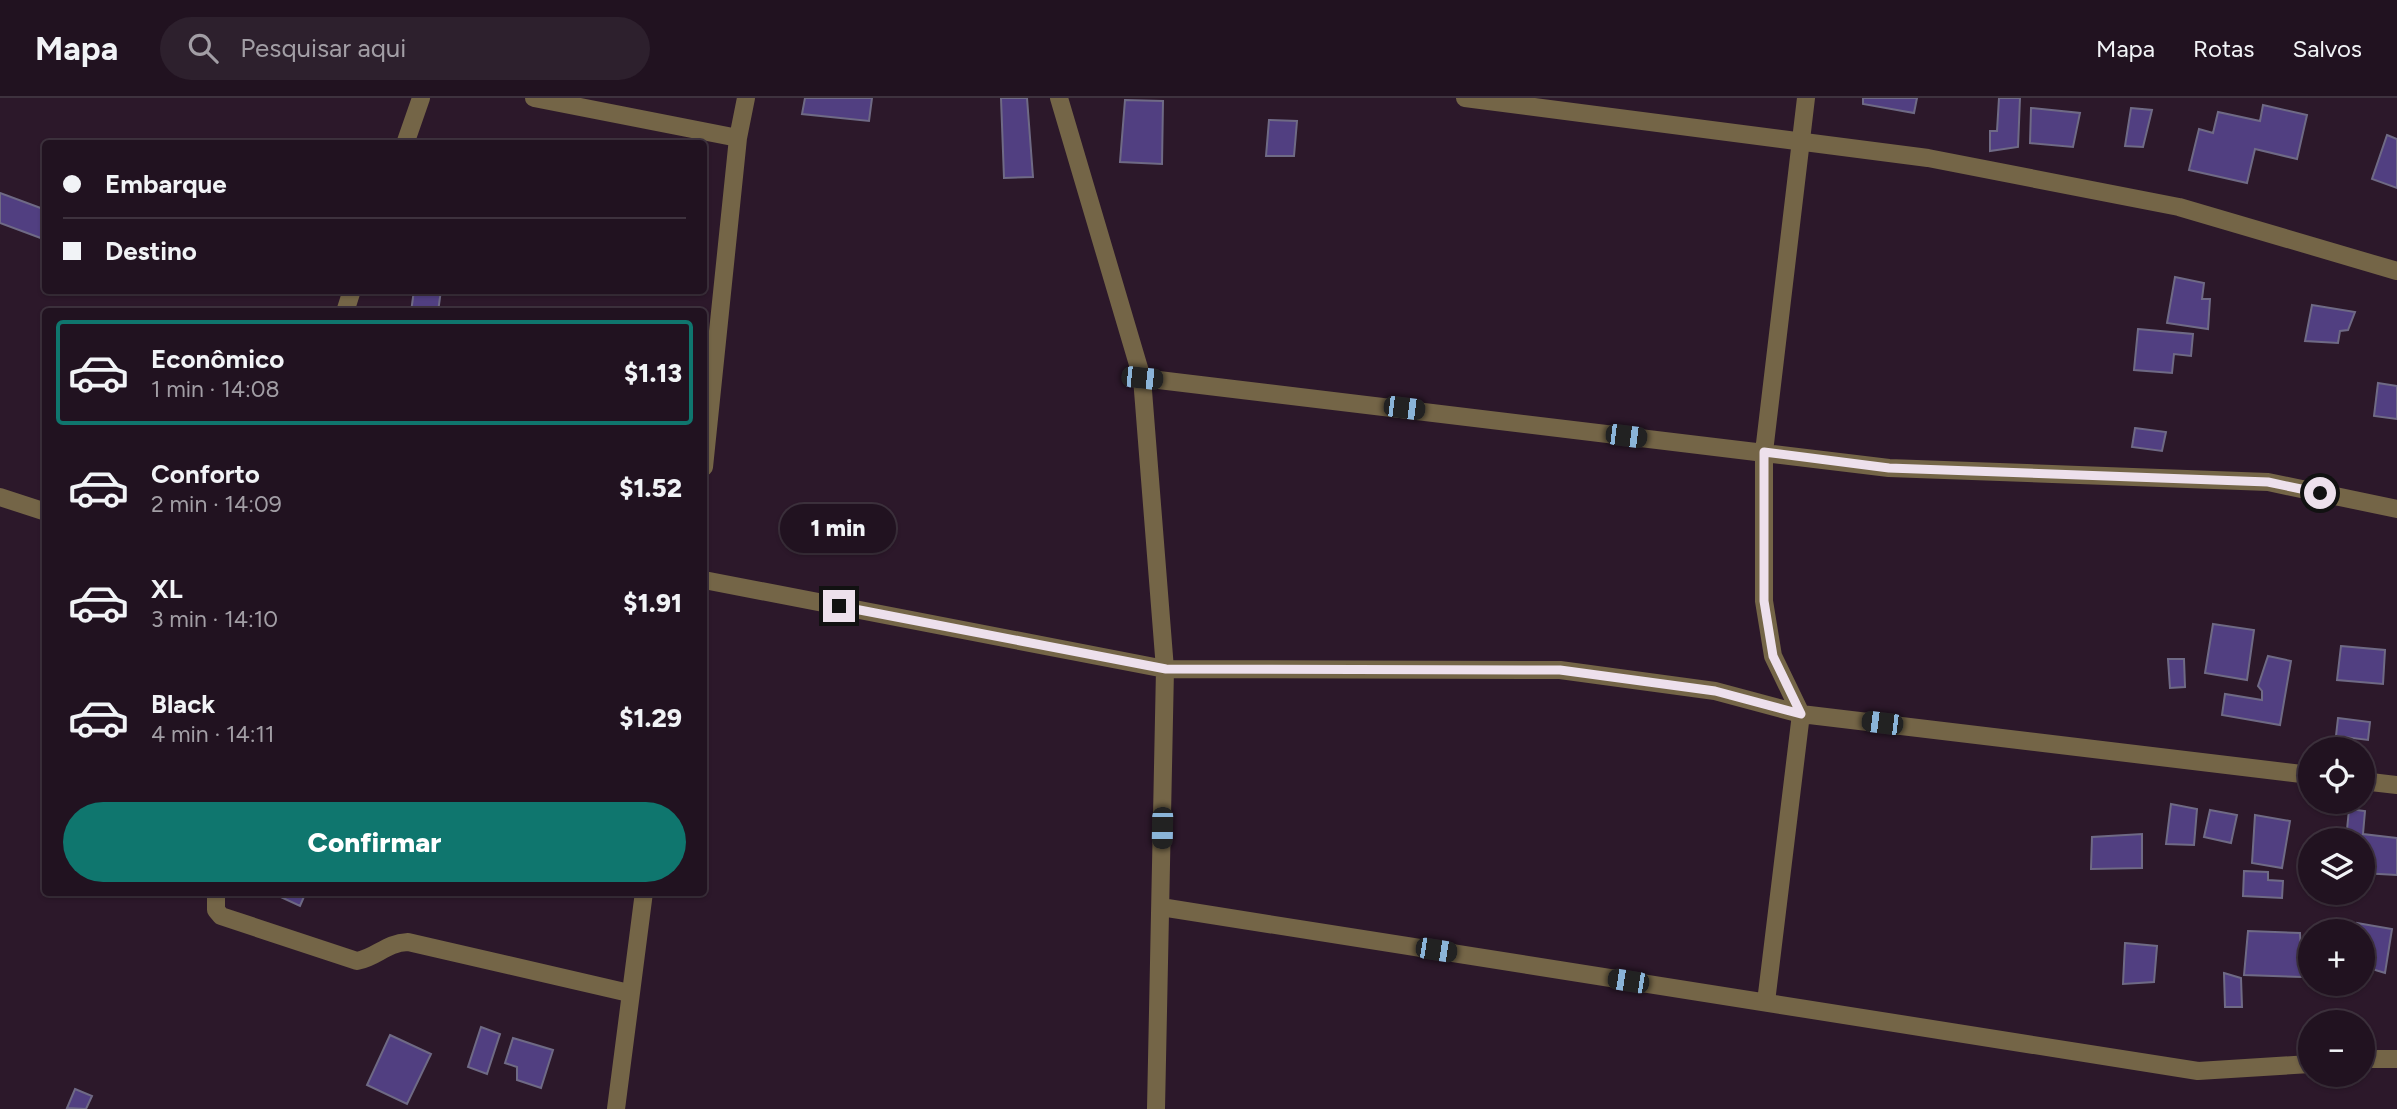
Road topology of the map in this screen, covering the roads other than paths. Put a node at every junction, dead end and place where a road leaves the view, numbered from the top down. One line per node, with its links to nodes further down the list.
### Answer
1 (421, 98): 8 (street)
2 (534, 98): 7 (street)
3 (746, 98): 7 (street)
4 (1059, 98): 11 (street)
5 (1465, 98): 9 (street)
6 (1806, 98): 9 (street)
7 (738, 138): 12 (street)
8 (406, 140)
9 (1801, 141): 10 (street); 13 (street)
10 (2397, 271)
11 (1142, 378): 13 (street); 18 (street)
12 (707, 438)
13 (1764, 452): 15 (street); 19 (street)
14 (0, 497): 16 (street)
15 (2397, 509)
16 (42, 511)
17 (707, 581): 18 (street)
18 (1166, 669): 19 (street); 25 (street)
19 (1801, 714): 20 (street); 27 (street)
20 (2298, 774)
21 (2375, 782): 22 (street)
22 (2397, 785)
23 (216, 896): 26 (street)
24 (643, 896): 26 (street)
25 (1160, 907): 27 (street); 32 (street)
26 (629, 993): 31 (street)
27 (1766, 1002): 30 (street)
28 (2375, 1059): 29 (street)
29 (2397, 1059)
30 (2298, 1065)
31 (616, 1109)
32 (1156, 1109)

